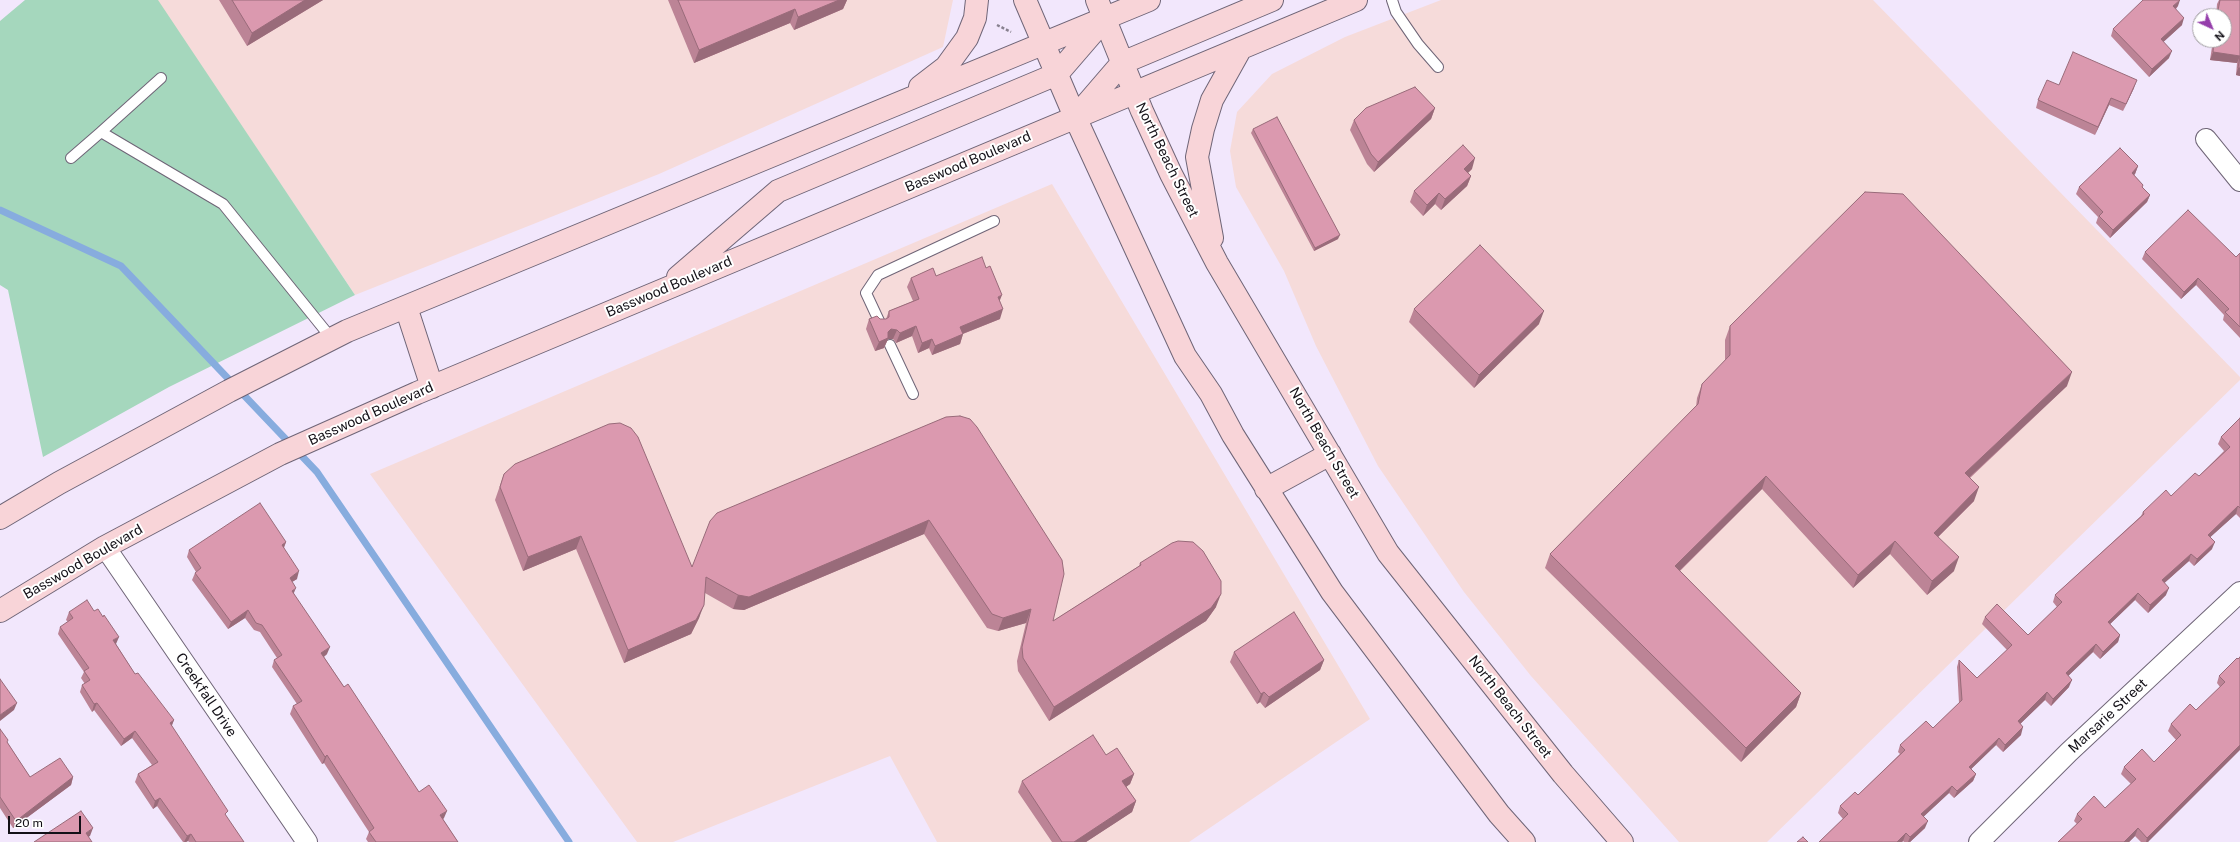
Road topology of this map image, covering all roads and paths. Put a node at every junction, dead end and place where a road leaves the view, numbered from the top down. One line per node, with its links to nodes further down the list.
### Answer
1 (977, 0): 15 (main road)
2 (1025, 0): 8 (main road)
3 (1149, 0): 7 (main road)
4 (1272, 0): 10 (main road)
5 (1356, 0): 9 (main road, Basswood Boulevard)
6 (1392, 0): 11 (lane)
7 (1101, 9): 8 (main road); 10 (main road, North Beach Street); 12 (main road)
8 (1044, 44): 12 (main road); 15 (main road)
9 (1241, 48): 14 (main road, Basswood Boulevard); 22 (main road)
10 (1122, 62): 14 (main road, North Beach Street); 16 (main road)
11 (1438, 67)
12 (1057, 74): 16 (main road); 23 (main road)
13 (161, 78): 17 (lane)
14 (1134, 93): 16 (main road, Basswood Boulevard); 22 (main road, North Beach Street)
15 (897, 104): 24 (main road)
16 (1076, 117): 23 (main road, Basswood Boulevard); 31 (main road)
17 (101, 132): 19 (lane); 26 (lane)
18 (2206, 139): 20 (street)
19 (71, 158)
20 (2240, 181)
21 (994, 221): 25 (lane)
22 (1217, 263): 30 (main road, North Beach Street)
23 (663, 290): 28 (main road, Basswood Boulevard)
24 (406, 307): 26 (main road); 28 (main road)
25 (880, 323)
26 (332, 339): 32 (main road)
27 (890, 345): 29 (lane)
28 (432, 387): 33 (main road, Basswood Boulevard)
29 (913, 394)
30 (1330, 454): 31 (main road); 38 (main road, North Beach Street)
31 (1266, 489): 37 (main road)
32 (0, 518)
33 (105, 547): 35 (main road, Basswood Boulevard); 36 (street, Creekfall Drive)
34 (2240, 592): 39 (street, Marsarie Street)
35 (0, 611)
36 (307, 842)
37 (1524, 842)
38 (1622, 842)
39 (1979, 842)

